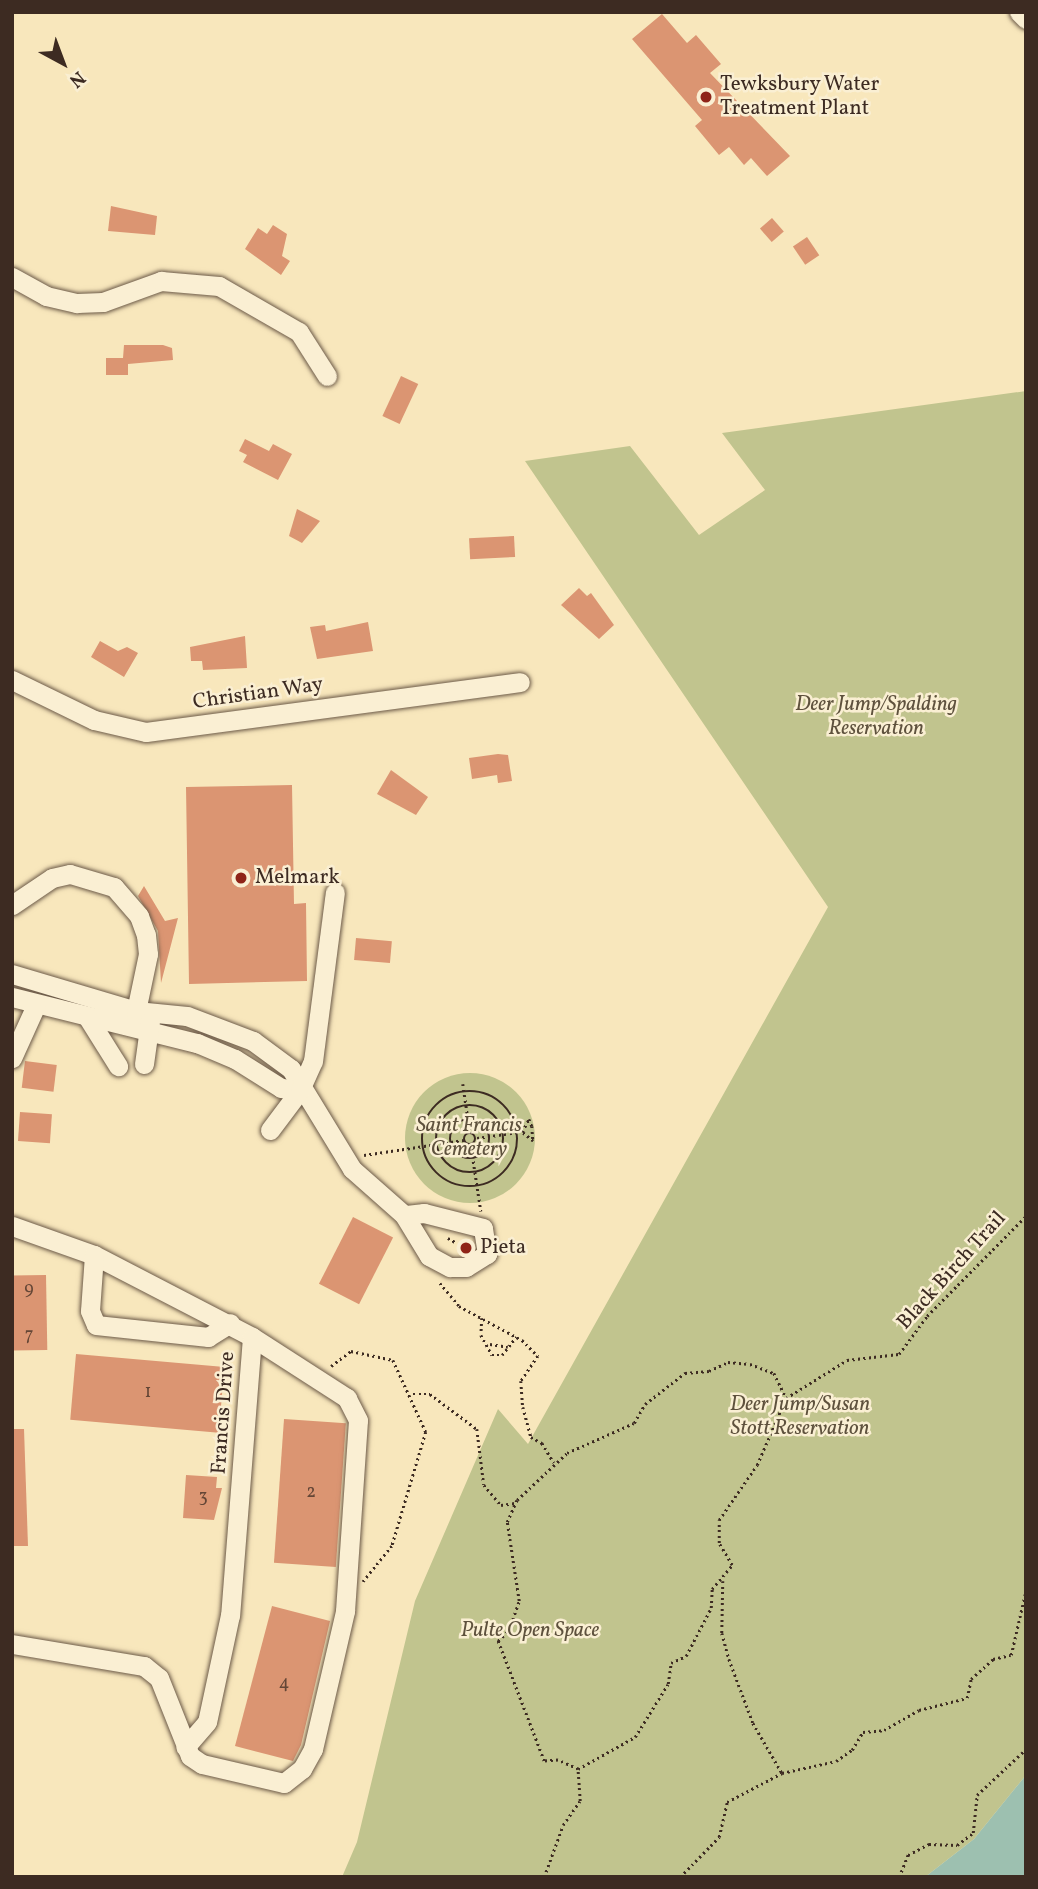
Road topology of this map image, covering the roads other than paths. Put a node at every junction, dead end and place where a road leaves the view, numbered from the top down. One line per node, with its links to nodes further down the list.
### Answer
1 (1019, 12): 2 (street)
2 (1026, 19)
3 (12, 277): 4 (street)
4 (327, 376)
5 (12, 680): 6 (street, Christian Way)
6 (520, 682)
7 (335, 892): 17 (street)
8 (12, 905): 13 (street)
9 (12, 974): 13 (street)
10 (12, 997): 11 (street)
11 (36, 1005): 12 (street); 14 (street)
12 (88, 1018): 13 (street); 16 (street)
13 (145, 1018): 15 (street); 17 (street)
14 (12, 1058)
15 (144, 1064)
16 (118, 1066)
17 (300, 1090): 18 (street); 19 (street)
18 (270, 1130)
19 (404, 1215): 19 (street)
20 (12, 1226): 21 (street, Francis Drive)
21 (94, 1255): 22 (street, Francis Drive); 22 (street)
22 (230, 1324): 23 (street, Francis Drive)
23 (252, 1337): 25 (street, Francis Drive); 25 (street)
24 (12, 1644): 25 (street)
25 (185, 1747)

